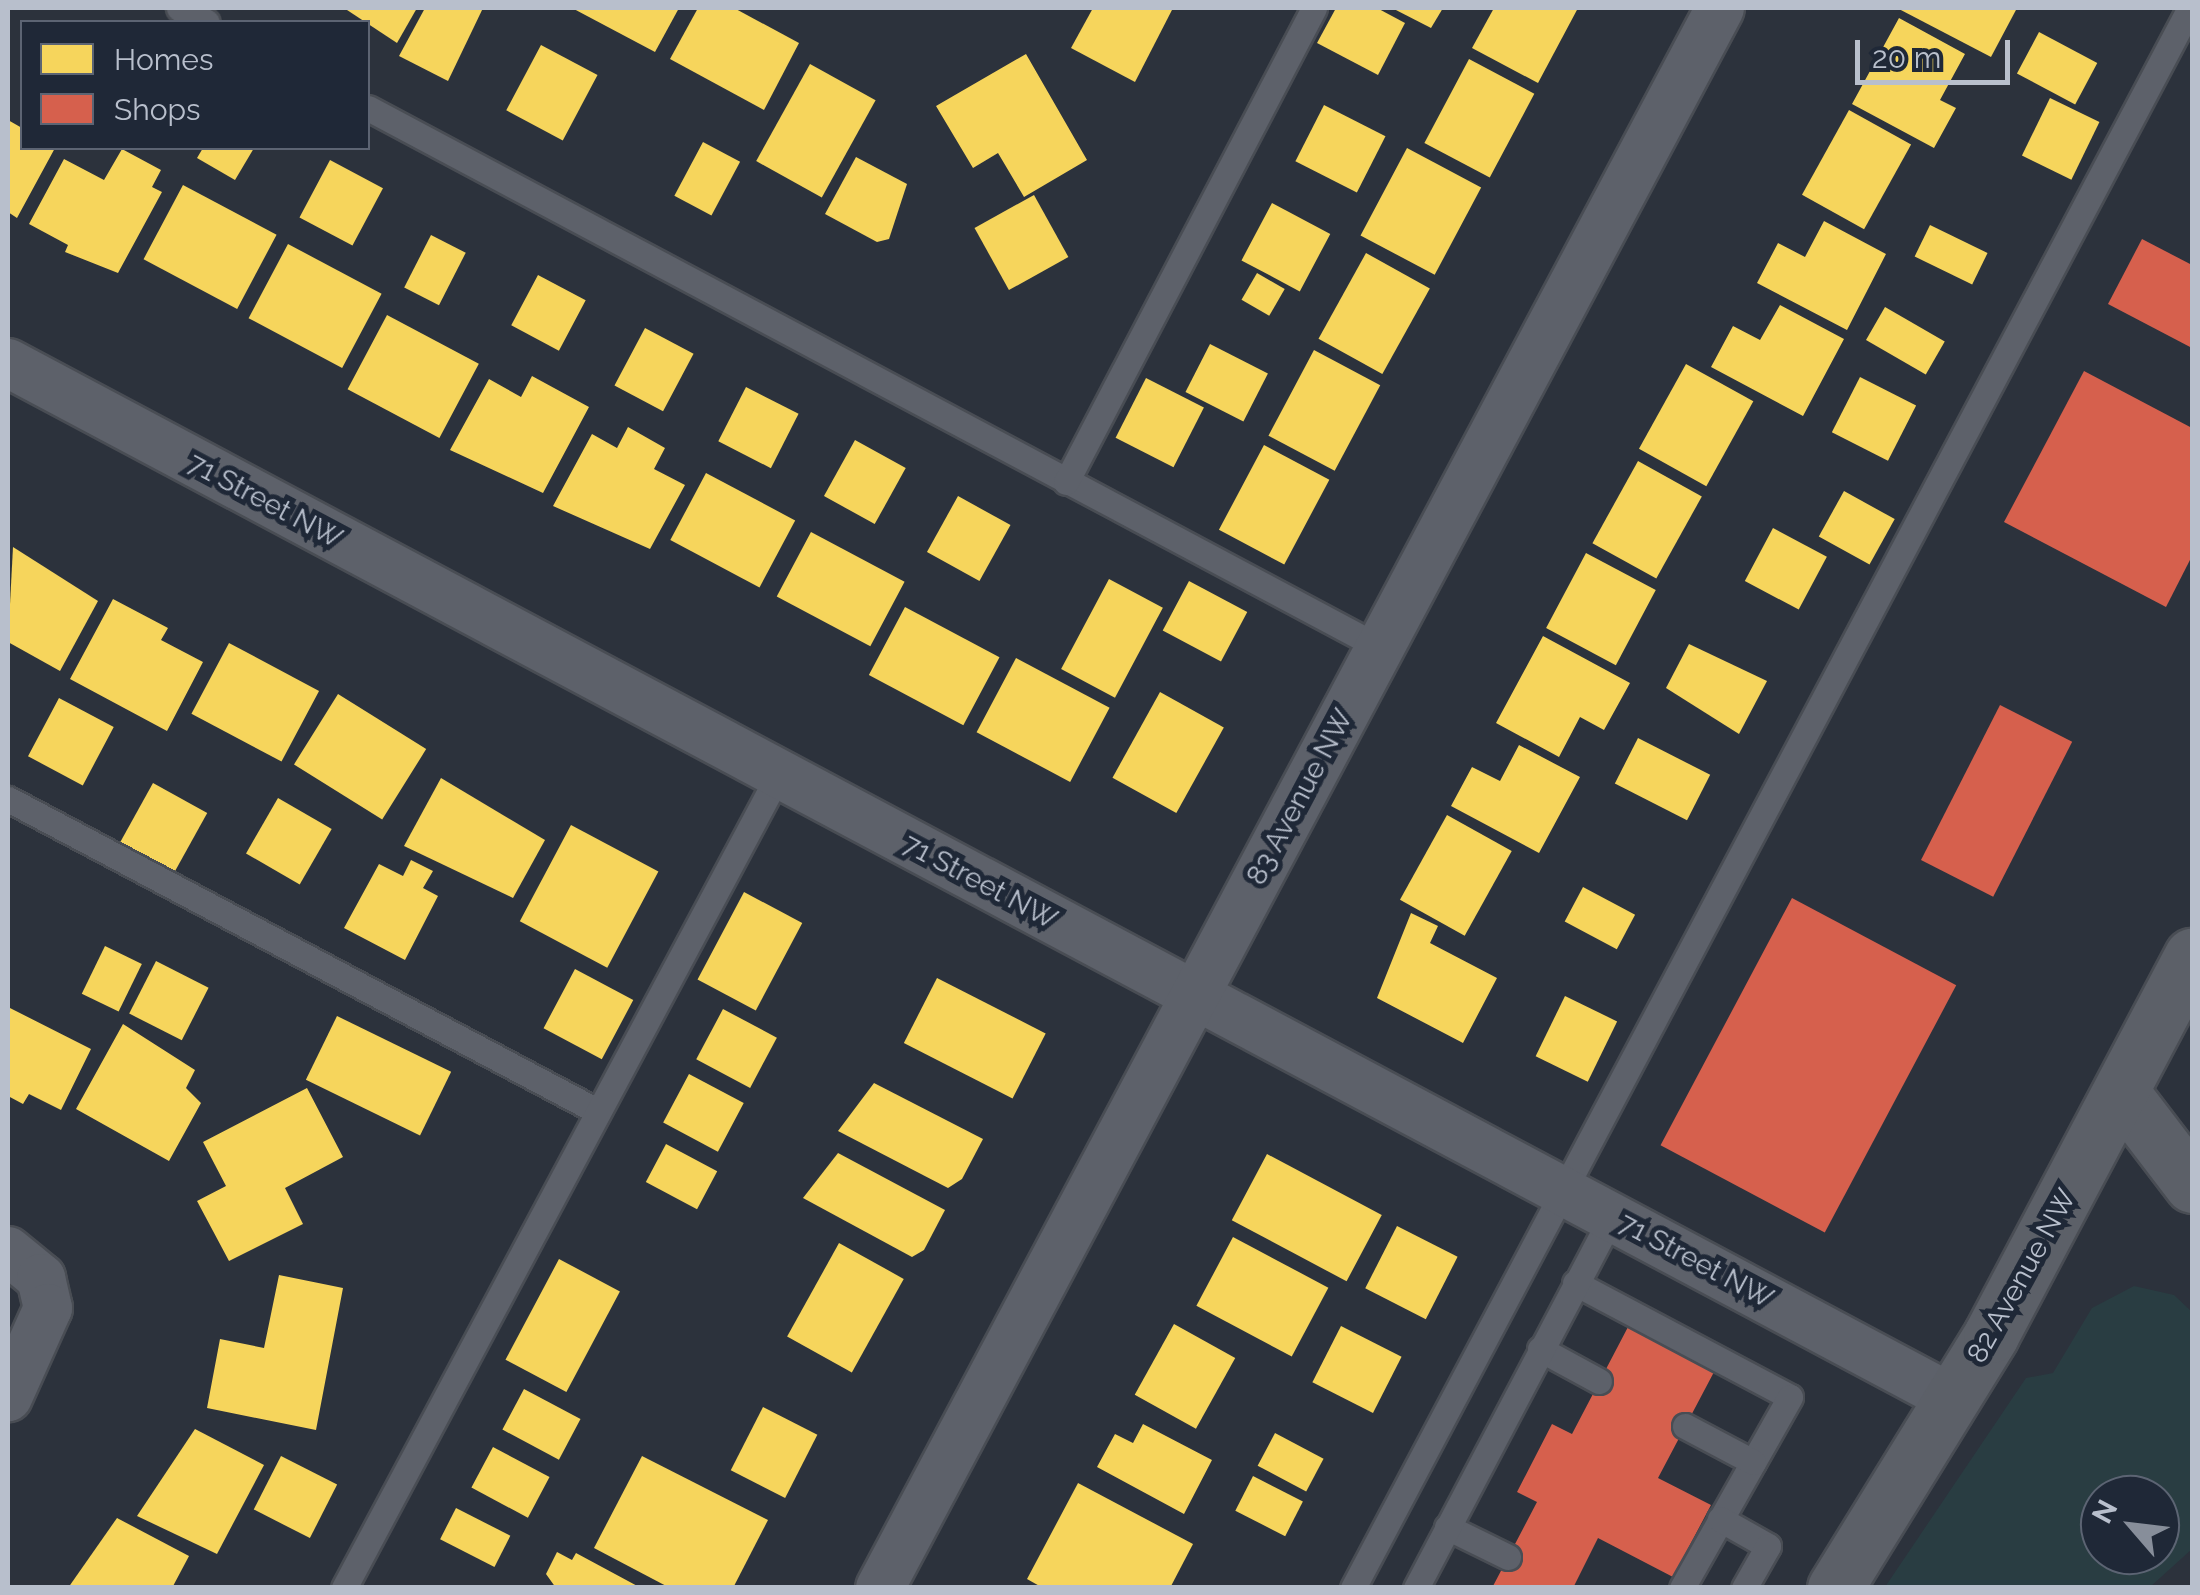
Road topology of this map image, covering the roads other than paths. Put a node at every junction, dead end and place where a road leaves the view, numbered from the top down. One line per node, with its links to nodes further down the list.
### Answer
1 (179, 8): 5 (lane)
2 (1314, 8): 8 (lane)
3 (1720, 8): 9 (street, 83 Avenue NW)
4 (2190, 8): 17 (lane)
5 (203, 20)
6 (370, 109): 8 (lane)
7 (8, 363): 10 (street, 71 Street NW)
8 (1066, 482): 9 (lane)
9 (1379, 647): 13 (street, 83 Avenue NW)
10 (779, 774): 13 (street, 71 Street NW); 15 (lane)
11 (8, 799): 15 (lane)
12 (2192, 956): 14 (street, 82 Avenue NW)
13 (1195, 997): 17 (street, 71 Street NW); 31 (street, 83 Avenue NW)
14 (2121, 1092): 16 (street); 24 (street, 82 Avenue NW)
15 (597, 1111): 30 (lane)
16 (2192, 1185)
17 (1564, 1190): 18 (street, 71 Street NW); 32 (lane)
18 (1612, 1216): 20 (lane); 24 (street, 71 Street NW)
19 (24, 1264): 23 (street)
20 (1575, 1282): 21 (lane); 26 (lane)
21 (1540, 1349): 22 (lane); 28 (lane)
22 (1600, 1381)
23 (8, 1397)
24 (1953, 1400): 36 (street, 82 Avenue NW)
25 (1685, 1426): 26 (lane)
26 (1752, 1462): 27 (lane)
27 (1720, 1519): 34 (lane); 35 (lane)
28 (1447, 1527): 29 (lane); 33 (lane)
29 (1508, 1558)
30 (344, 1588)
31 (880, 1588)
32 (1352, 1588)
33 (1416, 1588)
34 (1682, 1588)
35 (1744, 1588)
36 (1835, 1588)

